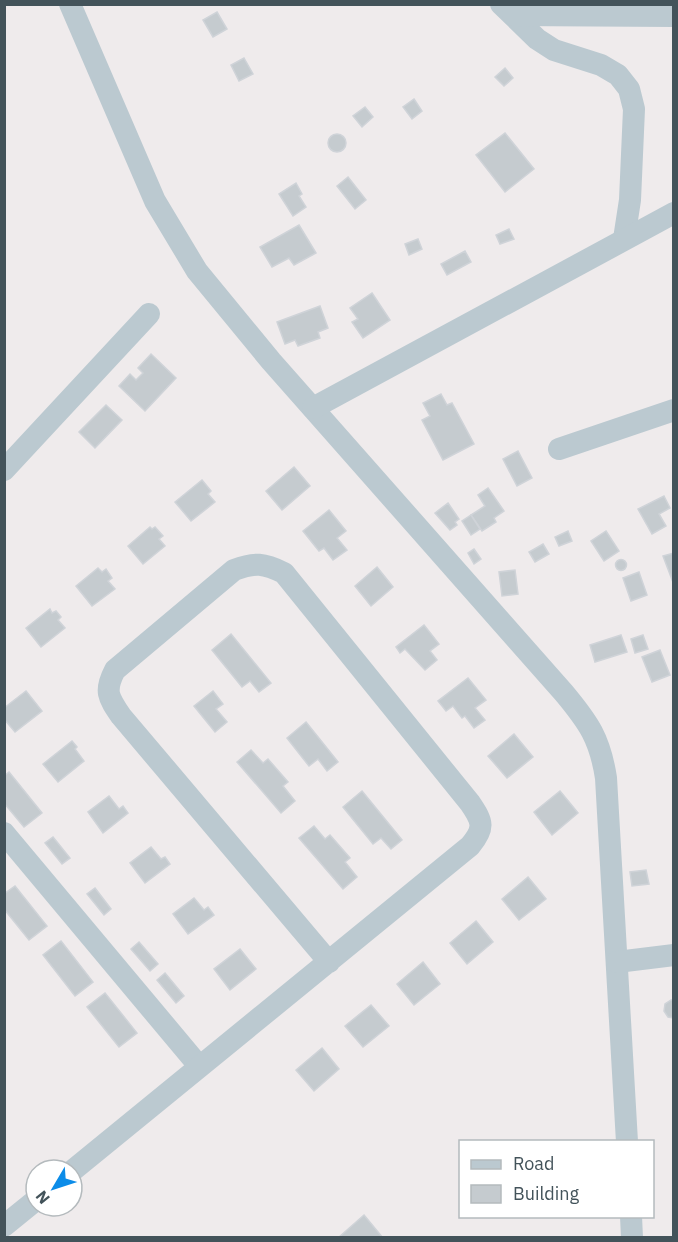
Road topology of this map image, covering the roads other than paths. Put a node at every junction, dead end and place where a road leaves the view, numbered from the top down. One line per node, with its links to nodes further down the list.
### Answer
1 (70, 4): 7 (street)
2 (507, 10): 3 (street); 5 (street)
3 (674, 16)
4 (674, 213): 5 (street)
5 (624, 239): 7 (street)
6 (149, 314): 10 (street)
7 (313, 408): 14 (street)
8 (674, 410): 9 (street)
9 (559, 449)
10 (4, 470)
11 (4, 833): 15 (street)
12 (674, 955): 14 (street)
13 (329, 962): 13 (street); 15 (street)
14 (617, 962): 16 (street)
15 (199, 1066): 17 (street)
16 (627, 1140)
17 (84, 1161)
18 (24, 1210): 20 (street)
19 (631, 1218): 21 (street)
20 (4, 1226)
21 (632, 1238)

